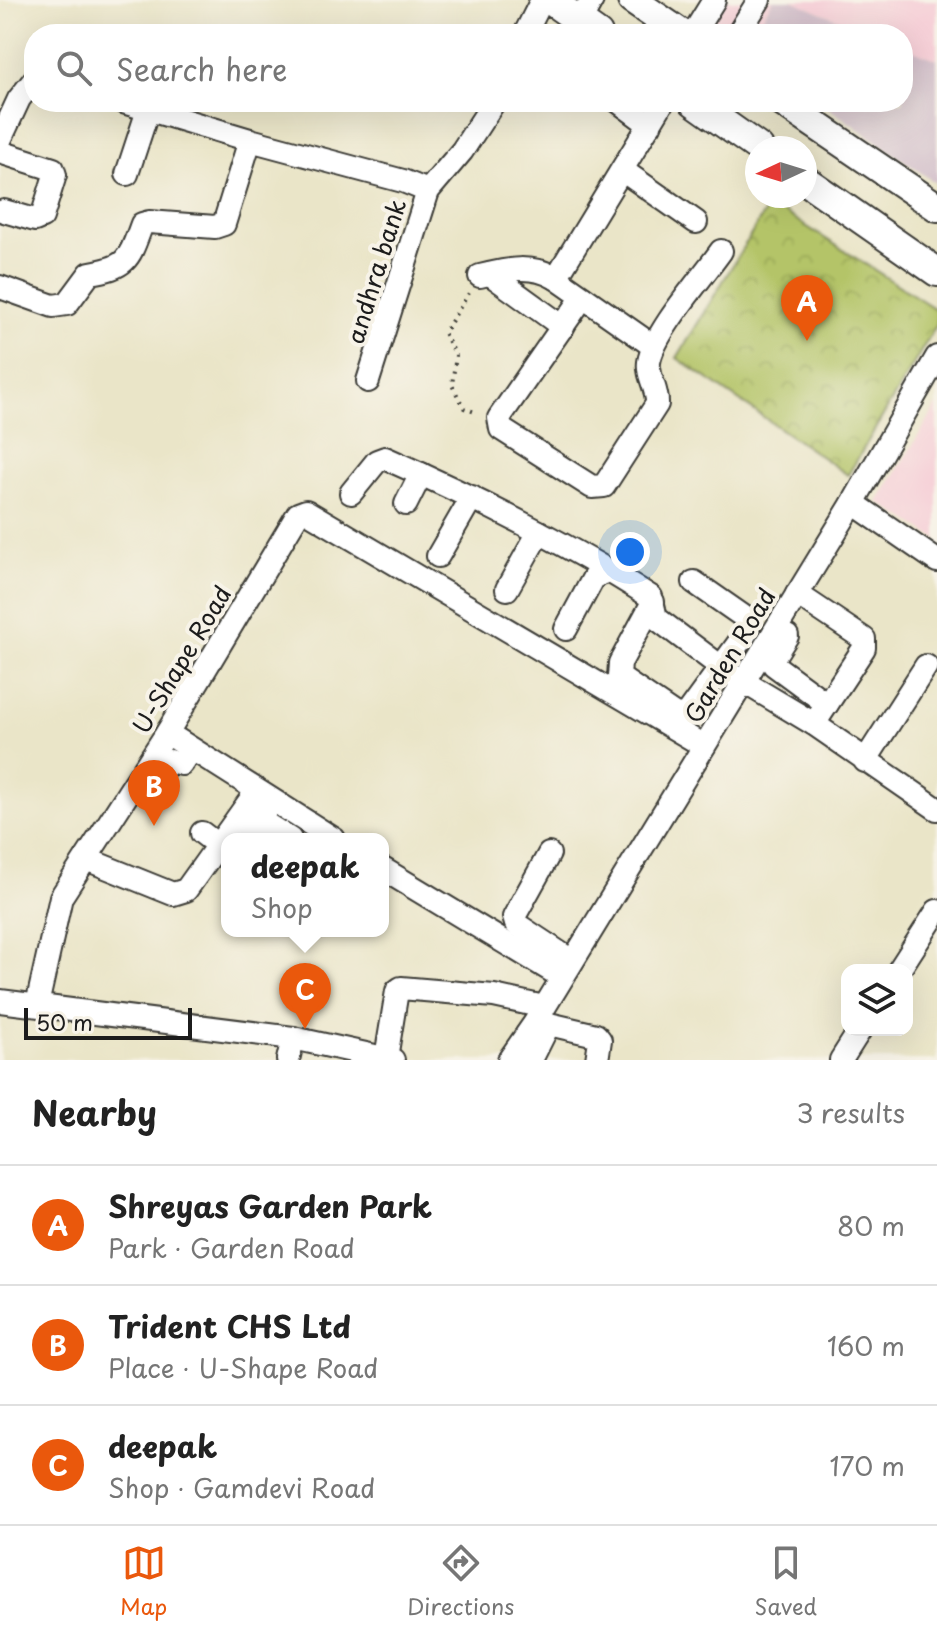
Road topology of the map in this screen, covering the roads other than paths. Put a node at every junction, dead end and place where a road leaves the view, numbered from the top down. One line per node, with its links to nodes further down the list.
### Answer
1 (542, 0): 7 (street)
2 (550, 0): 6 (main road)
3 (632, 0): 8 (main road)
4 (714, 0): 9 (street)
5 (759, 0): 10 (street)
6 (590, 19)
7 (530, 24)
8 (667, 24)
9 (699, 24)
10 (744, 24)
11 (24, 93): 20 (street)
12 (147, 112): 25 (street)
13 (155, 112): 22 (street)
14 (487, 112): 27 (street, andhra bank)
15 (632, 112): 19 (street)
16 (657, 112): 19 (street)
17 (708, 112): 21 (main road)
18 (797, 112): 28 (main road)
19 (650, 125): 24 (street)
20 (2, 131)
21 (745, 138)
22 (250, 140): 27 (street); 34 (street)
23 (0, 152): 29 (street)
24 (622, 170): 30 (street); 33 (street)
25 (127, 174)
26 (817, 188): 32 (main road)
27 (428, 191): 39 (street, andhra bank)
28 (937, 207)
29 (4, 211)
30 (696, 222)
31 (721, 251): 37 (street)
32 (937, 272)
33 (556, 278): 35 (street); 36 (street)
34 (0, 287)
35 (583, 297): 36 (street); 37 (street)
36 (563, 327): 37 (street)
37 (653, 346)
38 (937, 357): 43 (street, Garden Road)
39 (368, 381)
40 (421, 474): 41 (street); 42 (street); 44 (street)
41 (351, 493)
42 (472, 497): 45 (street); 46 (street)
43 (853, 503): 47 (street); 51 (street, Garden Road)
44 (406, 504)
45 (539, 532): 48 (street); 50 (street)
46 (438, 556)
47 (937, 561)
48 (609, 571): 52 (street); 53 (street)
49 (694, 582): 55 (street)
50 (507, 589)
51 (802, 598): 56 (street, Garden Road); 57 (street); 57 (street)
52 (653, 602): 55 (street); 55 (street)
53 (566, 629)
54 (926, 666): 62 (street)
55 (722, 668): 56 (street)
56 (744, 681): 58 (street); 60 (street, Garden Road)
57 (827, 704): 58 (street)
58 (814, 724): 62 (street)
59 (167, 733): 60 (street, U-Shape Road); 61 (street); 63 (street, U-Shape Road)
60 (704, 746): 75 (street, Garden Road)
61 (191, 749): 63 (street); 65 (street)
62 (865, 761): 64 (street)
63 (138, 777): 71 (street, U-Shape Road)
64 (937, 809)
65 (259, 813): 66 (street); 67 (street); 68 (street)
66 (223, 833)
67 (283, 833)
68 (317, 833)
69 (221, 834): 71 (street)
70 (549, 854): 75 (street)
71 (86, 859): 77 (street, U-Shape Road)
72 (389, 872): 75 (street)
73 (937, 911): 74 (street)
74 (903, 964)
75 (567, 969): 78 (street, Garden Road)
76 (0, 1001): 77 (street)
77 (37, 1005): 80 (street)
78 (543, 1017): 81 (street); 82 (street); 83 (street); 84 (street)
79 (856, 1036): 85 (street)
80 (290, 1049): 81 (street)
81 (390, 1059)
82 (509, 1060)
83 (531, 1060)
84 (597, 1060)
85 (841, 1060)

